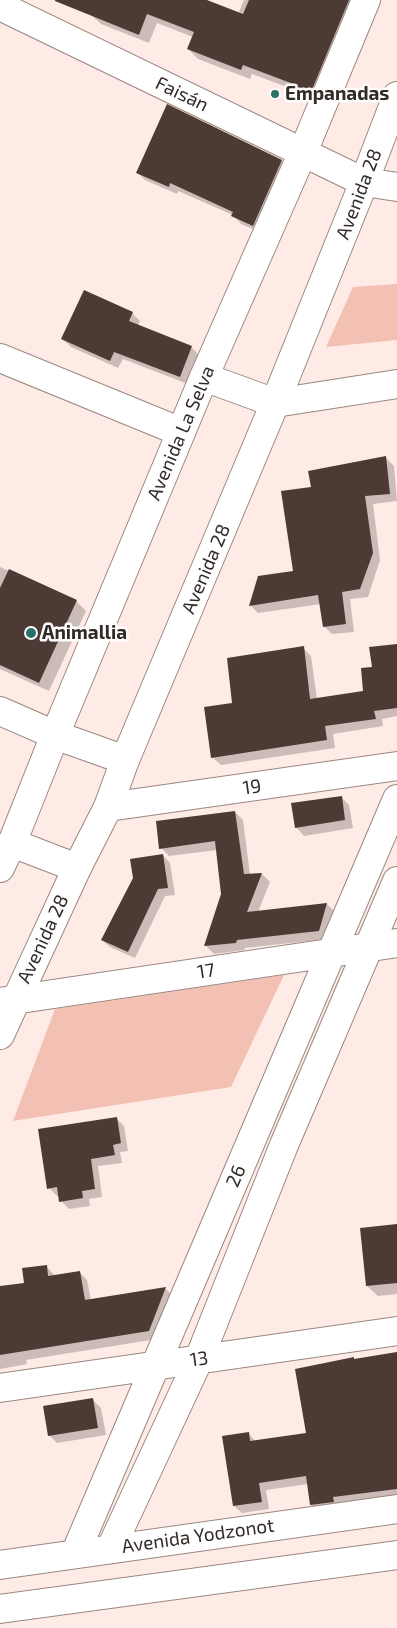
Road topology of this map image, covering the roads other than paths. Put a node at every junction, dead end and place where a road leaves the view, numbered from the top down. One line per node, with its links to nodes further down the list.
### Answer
1 (366, 0): 4 (street, Avenida La Selva)
2 (0, 6): 4 (street, Faisán)
3 (397, 96): 5 (street, Avenida 28)
4 (303, 152): 5 (street, Faisán); 8 (street, Avenida La Selva)
5 (364, 182): 6 (street, Faisán); 10 (street, Avenida 28)
6 (397, 187)
7 (0, 358): 11 (street)
8 (204, 377): 10 (street); 11 (street, Avenida La Selva)
9 (397, 384): 10 (street)
10 (275, 403): 14 (street, Avenida 28)
11 (181, 432): 13 (street, Avenida La Selva)
12 (0, 711): 13 (street)
13 (55, 735): 14 (street); 18 (street, Avenida La Selva)
14 (125, 760): 17 (street, Avenida 28)
15 (397, 766): 17 (street, 19)
16 (397, 799): 24 (street, 26)
17 (108, 807): 20 (street, Avenida 28)
18 (12, 843): 19 (street, Avenida La Selva); 20 (street)
19 (0, 868)
20 (77, 868): 25 (street, Avenida 28)
21 (397, 881): 23 (street)
22 (397, 943): 23 (street, 17)
23 (369, 947): 24 (street, 17); 28 (street)
24 (332, 952): 25 (street, 17); 29 (street, 26)
25 (8, 1001): 26 (street, Avenida 28)
26 (0, 1035)
27 (397, 1331): 28 (street, 13)
28 (199, 1360): 29 (street, 13); 32 (street)
29 (156, 1366): 30 (street, 13); 33 (street, 26)
30 (0, 1388)
31 (397, 1509): 32 (street, Avenida Yodzonot)
32 (112, 1548): 33 (street, Avenida Yodzonot)
33 (75, 1554): 35 (street, Avenida Yodzonot)
34 (397, 1556): 36 (street)
35 (0, 1564)
36 (0, 1609)

